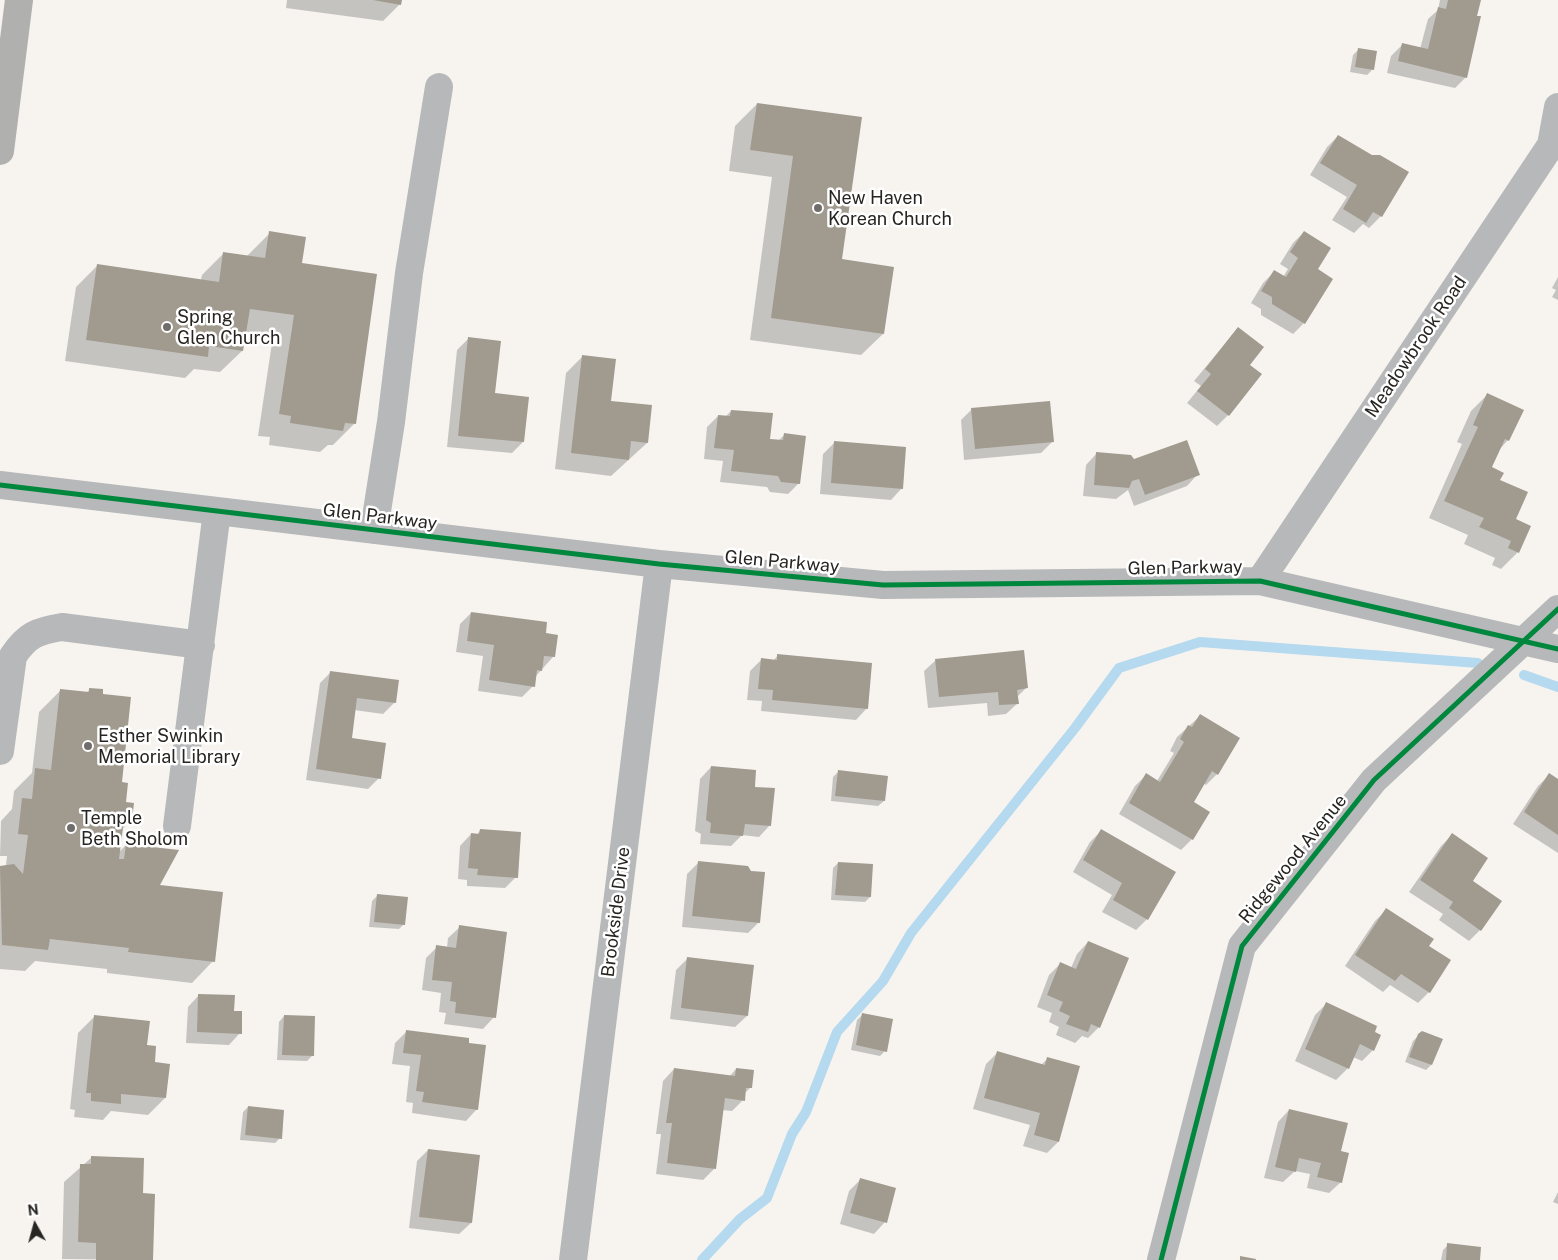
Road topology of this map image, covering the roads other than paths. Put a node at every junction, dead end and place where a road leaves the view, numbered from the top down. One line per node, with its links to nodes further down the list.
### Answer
1 (20, 0): 4 (main road)
2 (439, 87): 7 (street)
3 (1558, 107): 9 (street, Meadowbrook Road)
4 (0, 151)
5 (0, 485): 6 (street, Glen Parkway)
6 (217, 512): 7 (street, Glen Parkway); 12 (street)
7 (374, 530): 8 (street, Glen Parkway)
8 (659, 564): 9 (street, Glen Parkway); 16 (street, Brookside Drive)
9 (1260, 582): 11 (street, Glen Parkway)
10 (1558, 609): 11 (street, Ridgewood Avenue)
11 (1523, 640): 13 (street, Glen Parkway); 17 (street, Ridgewood Avenue)
12 (201, 645): 14 (street); 15 (street)
13 (1558, 649)
14 (0, 751)
15 (177, 826)
16 (573, 1260)
17 (1161, 1260)

